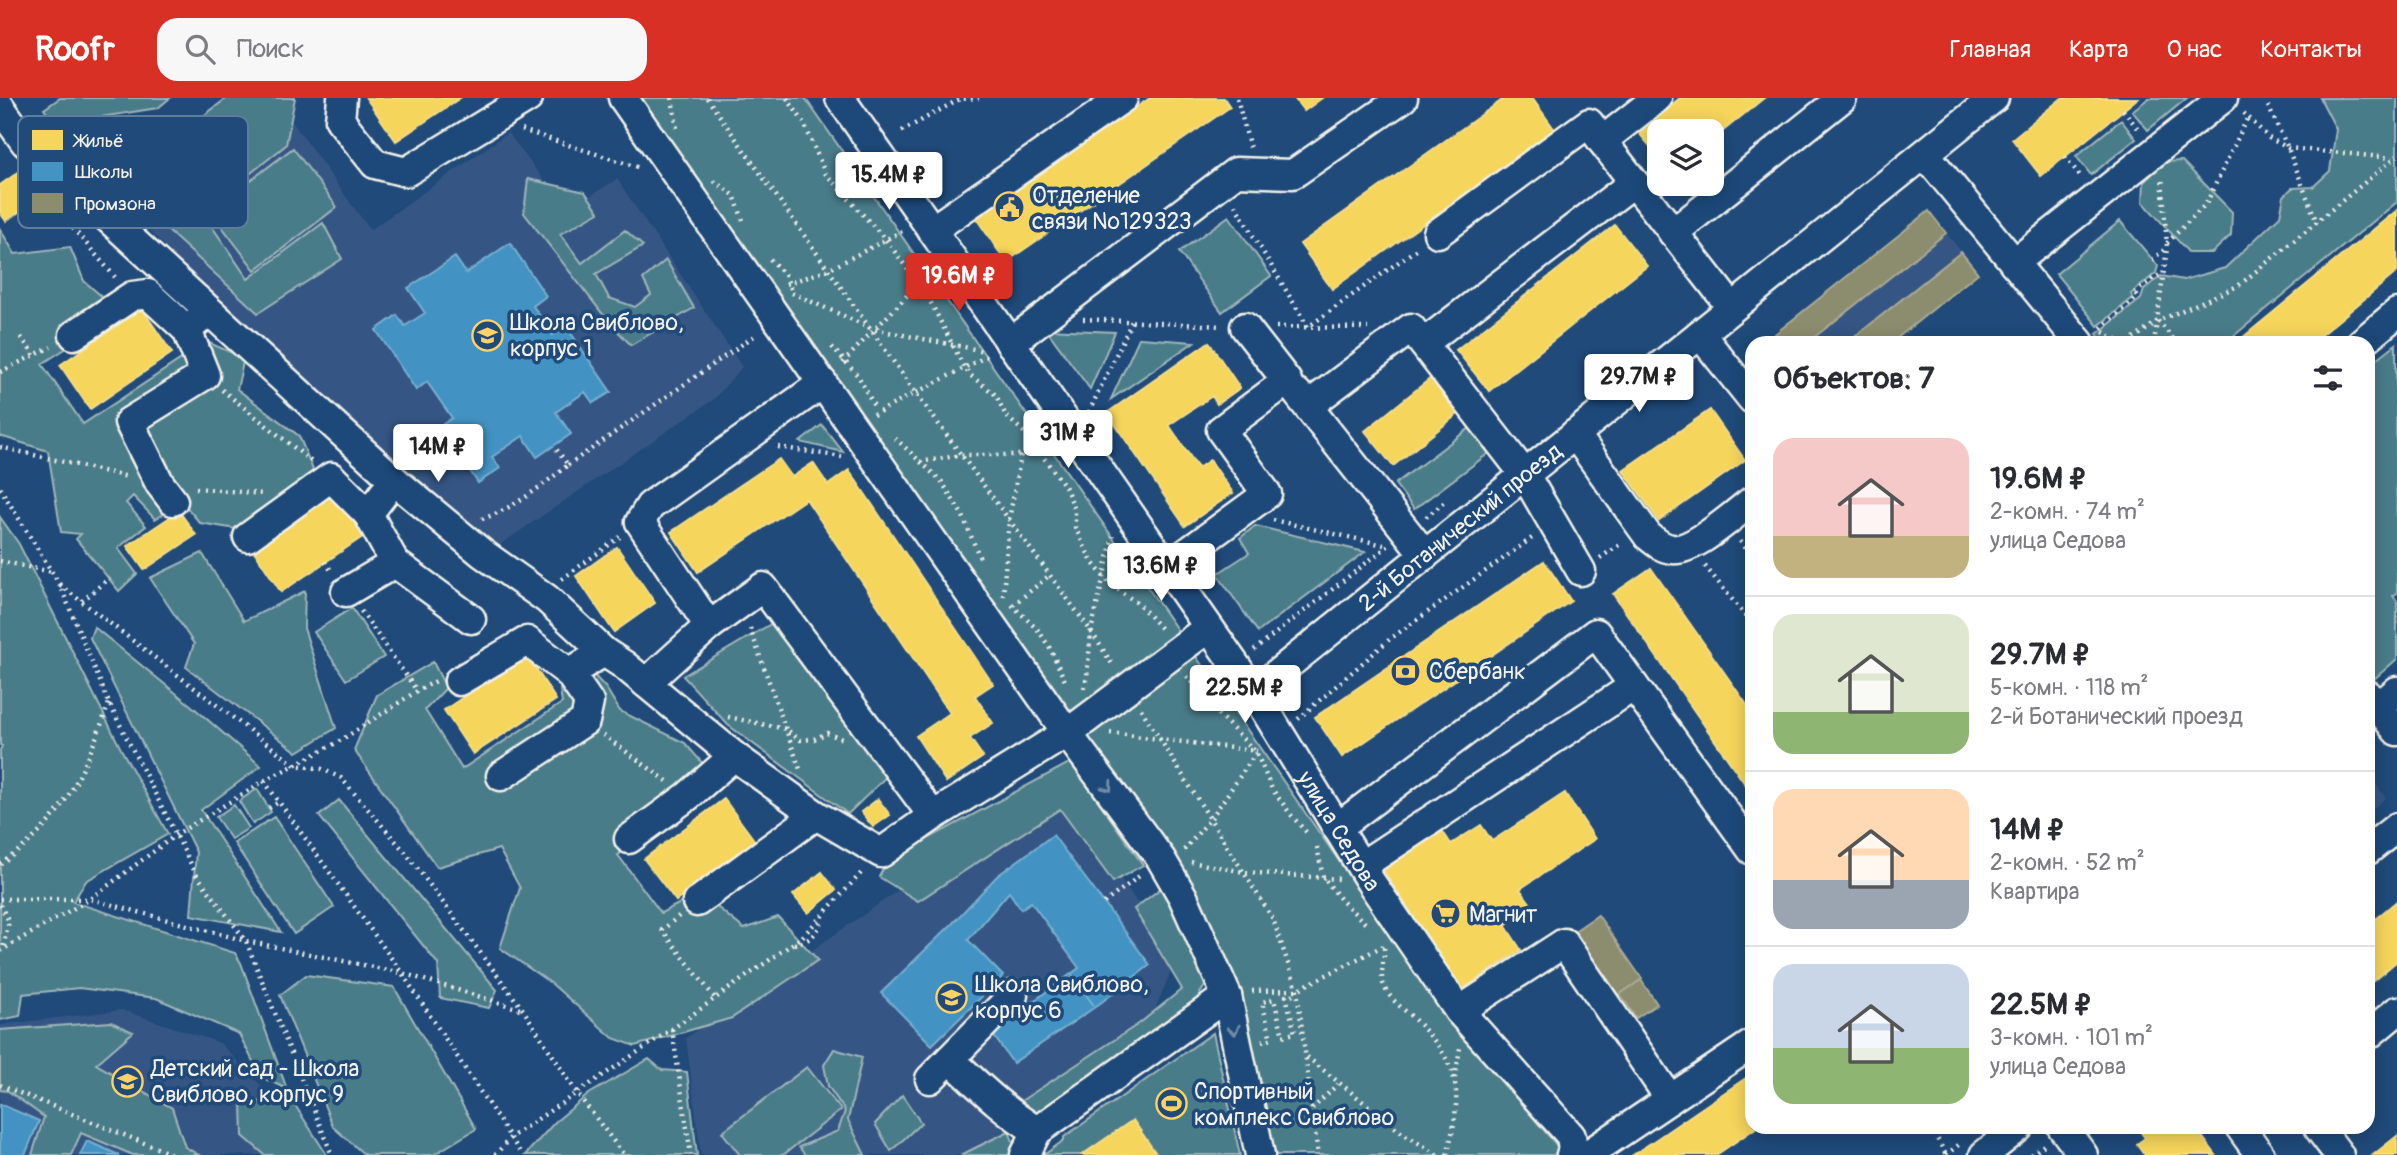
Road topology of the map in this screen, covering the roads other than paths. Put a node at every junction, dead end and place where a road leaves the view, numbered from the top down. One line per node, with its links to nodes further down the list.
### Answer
1 (342, 98): 2 (street)
2 (528, 98)
3 (623, 98): 33 (street)
4 (1124, 98): 17 (street)
5 (1403, 98): 30 (street)
6 (1657, 98): 13 (street)
7 (1842, 98): 19 (street)
8 (1994, 98): 14 (street, 2-й Ботанический проезд)
9 (842, 99): 17 (street, улица Седова)
10 (2232, 103): 20 (street)
11 (0, 107): 12 (street)
12 (18, 132)
13 (1602, 141): 15 (street); 18 (street)
14 (1925, 154): 20 (street); 21 (street, 2-й Ботанический проезд)
15 (1633, 183): 19 (street); 31 (street)
16 (119, 228): 22 (street)
17 (919, 230): 30 (street, улица Седова)
18 (1438, 233)
19 (1673, 233): 21 (street)
20 (2014, 263): 26 (street)
21 (1732, 308): 27 (street, 2-й Ботанический проезд)
22 (209, 311): 25 (street); 38 (street)
23 (2397, 313): 29 (street)
24 (1245, 327): 32 (street)
25 (187, 330): 28 (street); 39 (street)
26 (2091, 333)
27 (1700, 334): 34 (street); 36 (street, 2-й Ботанический проезд)
28 (74, 335)
29 (2369, 336)
30 (1010, 343): 45 (street, улица Седова)
31 (1424, 343): 35 (street); 37 (street)
32 (1287, 381): 35 (street); 45 (street)
33 (823, 383): 49 (street); 58 (street)
34 (1745, 390)
35 (1308, 407): 43 (street)
36 (1575, 434): 37 (street, 2-й Ботанический проезд); 40 (street)
37 (1525, 475): 43 (street, 2-й Ботанический проезд); 46 (street)
38 (394, 480): 41 (street); 51 (street)
39 (173, 501)
40 (1745, 506)
41 (368, 514): 42 (street); 44 (street)
42 (248, 537)
43 (1425, 555): 56 (street, 2-й Ботанический проезд)
44 (395, 563): 47 (street); 48 (street)
45 (1166, 568): 50 (street, улица Седова)
46 (1581, 571)
47 (346, 592)
48 (471, 619)
49 (709, 626): 54 (street); 63 (street)
50 (1208, 628): 56 (street, улица Седова); 58 (street)
51 (604, 652): 52 (street); 54 (street)
52 (569, 673): 53 (street); 61 (street)
53 (448, 680)
54 (646, 683): 60 (street)
55 (1634, 686): 65 (street); 67 (street); 69 (street)
56 (1254, 692): 65 (street, улица Седова)
57 (2381, 698): 59 (street)
58 (1070, 731): 63 (street); 71 (street, one-way to 71)
59 (2397, 731)
60 (734, 756): 62 (street); 66 (street)
61 (502, 776)
62 (816, 816): 63 (street); 70 (street)
63 (933, 816)
64 (2397, 827): 68 (street)
65 (1326, 835): 69 (street, улица Седова)
66 (629, 839)
67 (1745, 840)
68 (2375, 844)
69 (1354, 873): 73 (street, улица Седова)
70 (697, 902)
71 (1237, 994): 82 (street); 84 (street, one-way to 84)
72 (1013, 995): 82 (street)
73 (1459, 1011): 77 (street); 83 (street, улица Седова)
74 (2397, 1011): 75 (street)
75 (2375, 1029)
76 (1745, 1049): 77 (street)
77 (1670, 1099): 83 (street)
78 (2010, 1134): 85 (street)
79 (2068, 1134): 86 (street)
80 (2245, 1134): 87 (street)
81 (2323, 1134): 88 (street)
82 (1031, 1143)
83 (1578, 1150)
84 (1260, 1155)
85 (1984, 1155)
86 (2084, 1155)
87 (2260, 1155)
88 (2339, 1155)

